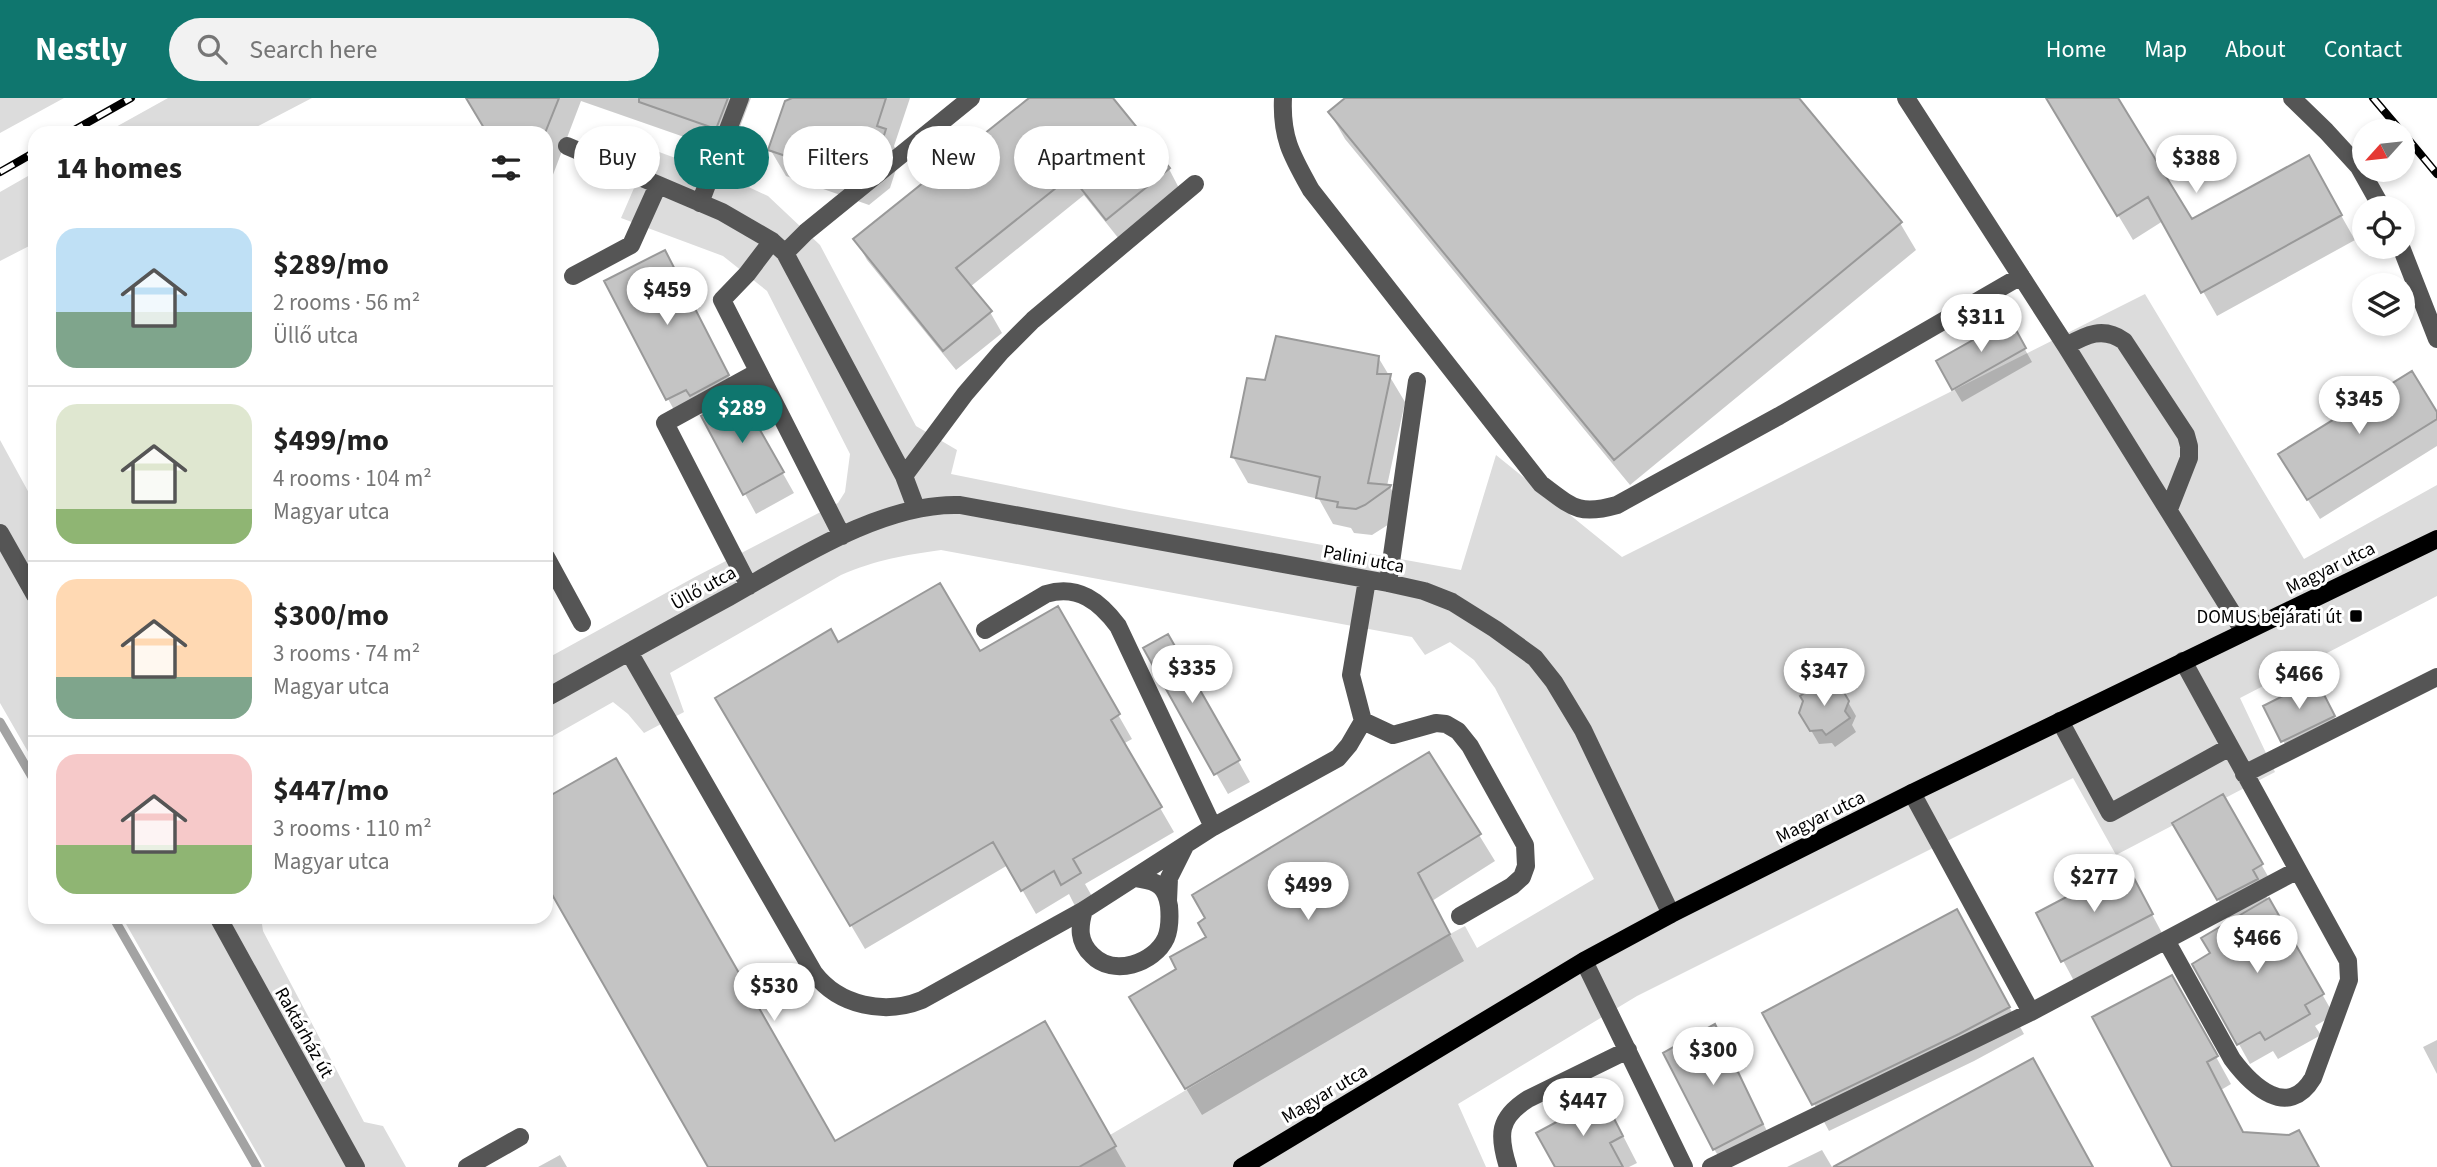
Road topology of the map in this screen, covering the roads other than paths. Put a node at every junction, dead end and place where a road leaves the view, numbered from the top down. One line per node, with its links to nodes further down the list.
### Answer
1 (740, 98): 12 (street)
2 (971, 98): 13 (street)
3 (1283, 98): 16 (street)
4 (1906, 98): 16 (street)
5 (2292, 98): 11 (street)
6 (567, 146): 7 (street)
7 (574, 149)
8 (1195, 184): 21 (street)
9 (660, 185): 12 (street)
10 (657, 189): 15 (street)
11 (2375, 196)
12 (700, 203): 13 (street)
13 (779, 247): 19 (street); 21 (street)
14 (2406, 259): 17 (street)
15 (573, 275)
16 (2021, 276): 18 (street)
17 (2437, 339)
18 (2062, 341): 23 (street); 23 (street)
19 (758, 372): 26 (street); 32 (street)
20 (1417, 381): 31 (street)
21 (904, 476): 22 (street)
22 (916, 508): 24 (street, Palini utca); 29 (street, Palini utca)
23 (2169, 509): 35 (street)
24 (884, 519): 26 (street, Üllő utca)
25 (0, 533): 30 (street)
26 (842, 536): 32 (street, Üllő utca)
27 (2437, 539): 35 (main road, Magyar utca)
28 (553, 570): 33 (street)
29 (1367, 580): 31 (street, Palini utca); 40 (street)
30 (28, 583)
31 (1388, 583): 51 (street, Palini utca)
32 (749, 586): 36 (street, Üllő utca)
33 (582, 623)
34 (985, 630): 45 (street)
35 (2244, 632): 37 (main road, Magyar utca)
36 (629, 652): 39 (street, Üllő utca); 50 (street)
37 (2183, 662): 41 (main road, Magyar utca); 42 (street)
38 (2437, 677): 43 (street)
39 (553, 694)
40 (1363, 720): 45 (street); 52 (street)
41 (2060, 721): 42 (street); 44 (main road, Magyar utca)
42 (2230, 747): 43 (street)
43 (2244, 774): 47 (street)
44 (1912, 793): 51 (main road, Magyar utca); 56 (street)
45 (1213, 827): 46 (street)
46 (1185, 845): 48 (street); 49 (street)
47 (2298, 870): 54 (street); 54 (street)
48 (1135, 878): 49 (street); 50 (street)
49 (1168, 901): 50 (street)
50 (1084, 910)
51 (1671, 914): 55 (main road, Magyar utca)
52 (1460, 916)
53 (222, 924): 59 (street, Raktárház út)
54 (2167, 942): 56 (street)
55 (1584, 961): 57 (street); 61 (main road, Magyar utca)
56 (2031, 1012): 64 (street)
57 (1628, 1050): 62 (street); 63 (street)
58 (520, 1137): 60 (street)
59 (356, 1167)
60 (467, 1167)
61 (1242, 1167)
62 (1508, 1167)
63 (1684, 1167)
64 (1711, 1167)

